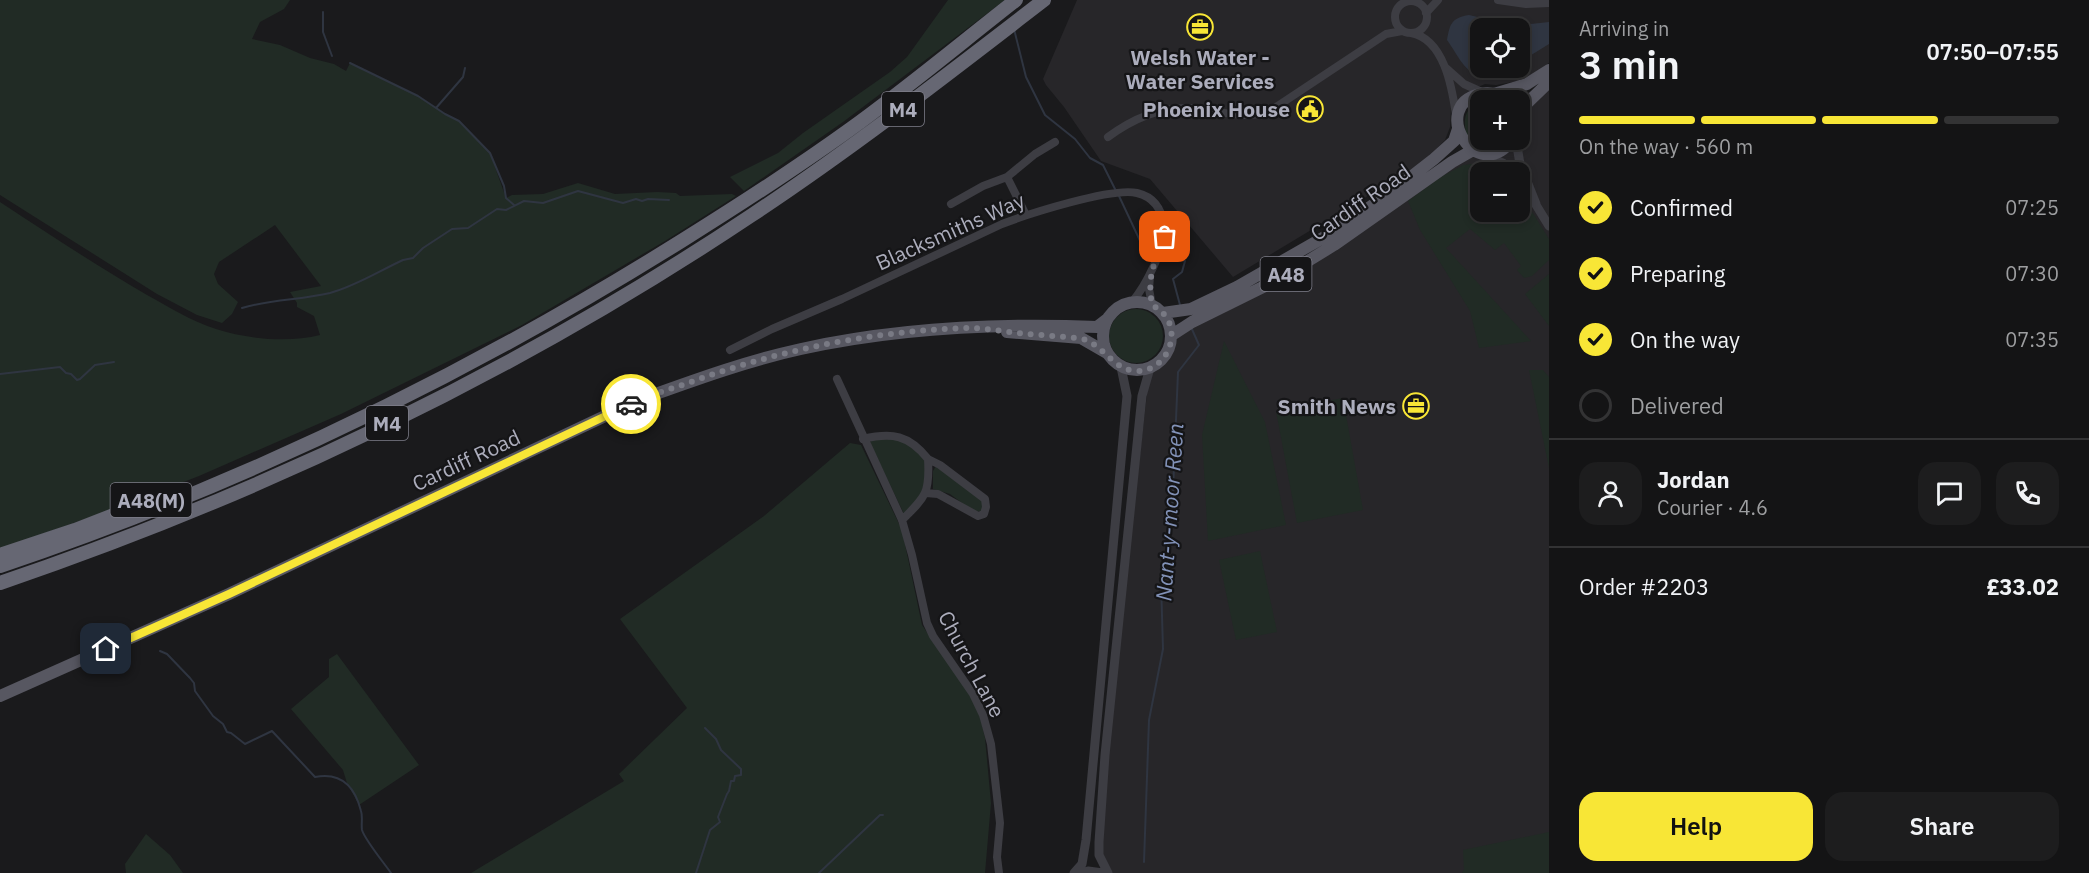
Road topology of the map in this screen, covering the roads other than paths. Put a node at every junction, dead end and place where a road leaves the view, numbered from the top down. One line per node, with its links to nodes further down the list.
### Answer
1 (1016, 0): 50 (highway, M4)
2 (1044, 0): 56 (highway, M4)
3 (1398, 0): 10 (street)
4 (1431, 0): 8 (street)
5 (1438, 0): 11 (street)
6 (1498, 0): 9 (street)
7 (1408, 1): 8 (street); 10 (street)
8 (1418, 3): 11 (street)
9 (1549, 3)
10 (1395, 11): 12 (street)
11 (1426, 13): 13 (street)
12 (1395, 21): 14 (street); 15 (street)
13 (1424, 26): 14 (street); 16 (street)
14 (1407, 32): 15 (street); 16 (street)
15 (1386, 34): 25 (street)
16 (1428, 41): 17 (street)
17 (1444, 66): 20 (street); 24 (street)
18 (1549, 70): 21 (main road, Cardiff Road)
19 (1549, 82): 23 (main road)
20 (1479, 90)
21 (1504, 90)
22 (1470, 100): 24 (main road, Cardiff Road)
23 (1530, 100)
24 (1457, 126): 29 (main road); 40 (main road, Cardiff Road / A48)
25 (1108, 137)
26 (1055, 142): 31 (street)
27 (1500, 150): 29 (main road, Cardiff Road)
28 (1516, 150): 34 (street)
29 (1477, 151): 30 (street); 43 (main road, Cardiff Road / A48)
30 (1501, 162)
31 (1007, 177): 33 (street); 35 (street)
32 (1530, 195): 34 (street)
33 (951, 204)
34 (1536, 204): 36 (street)
35 (1026, 215): 37 (street, Blacksmiths Way); 44 (street, Blacksmiths Way)
36 (1549, 226)
37 (1150, 273): 38 (street, Blacksmiths Way); 39 (street, Blacksmiths Way)
38 (1132, 302): 39 (main road); 41 (main road)
39 (1152, 305): 40 (main road)
40 (1163, 313): 43 (main road)
41 (1106, 320): 42 (main road, Cardiff Road); 45 (main road)
42 (970, 328): 45 (main road, Cardiff Road); 57 (main road, Cardiff Road)
43 (1172, 335): 47 (main road)
44 (730, 350)
45 (1107, 353): 46 (main road)
46 (1121, 367): 47 (main road); 59 (street)
47 (1150, 369): 62 (street)
48 (837, 379): 49 (street, Church Lane)
49 (863, 439): 51 (street); 53 (street, Church Lane)
50 (303, 446): 54 (highway, A48(M)); 55 (highway, M4)
51 (928, 459): 52 (street); 52 (street)
52 (926, 493): 53 (street)
53 (902, 520): 58 (street, Church Lane)
54 (0, 555)
55 (0, 566)
56 (0, 583)
57 (0, 696)
58 (999, 873)
59 (1074, 873)
60 (1081, 873): 61 (street)
61 (1103, 873)
62 (1108, 873)

